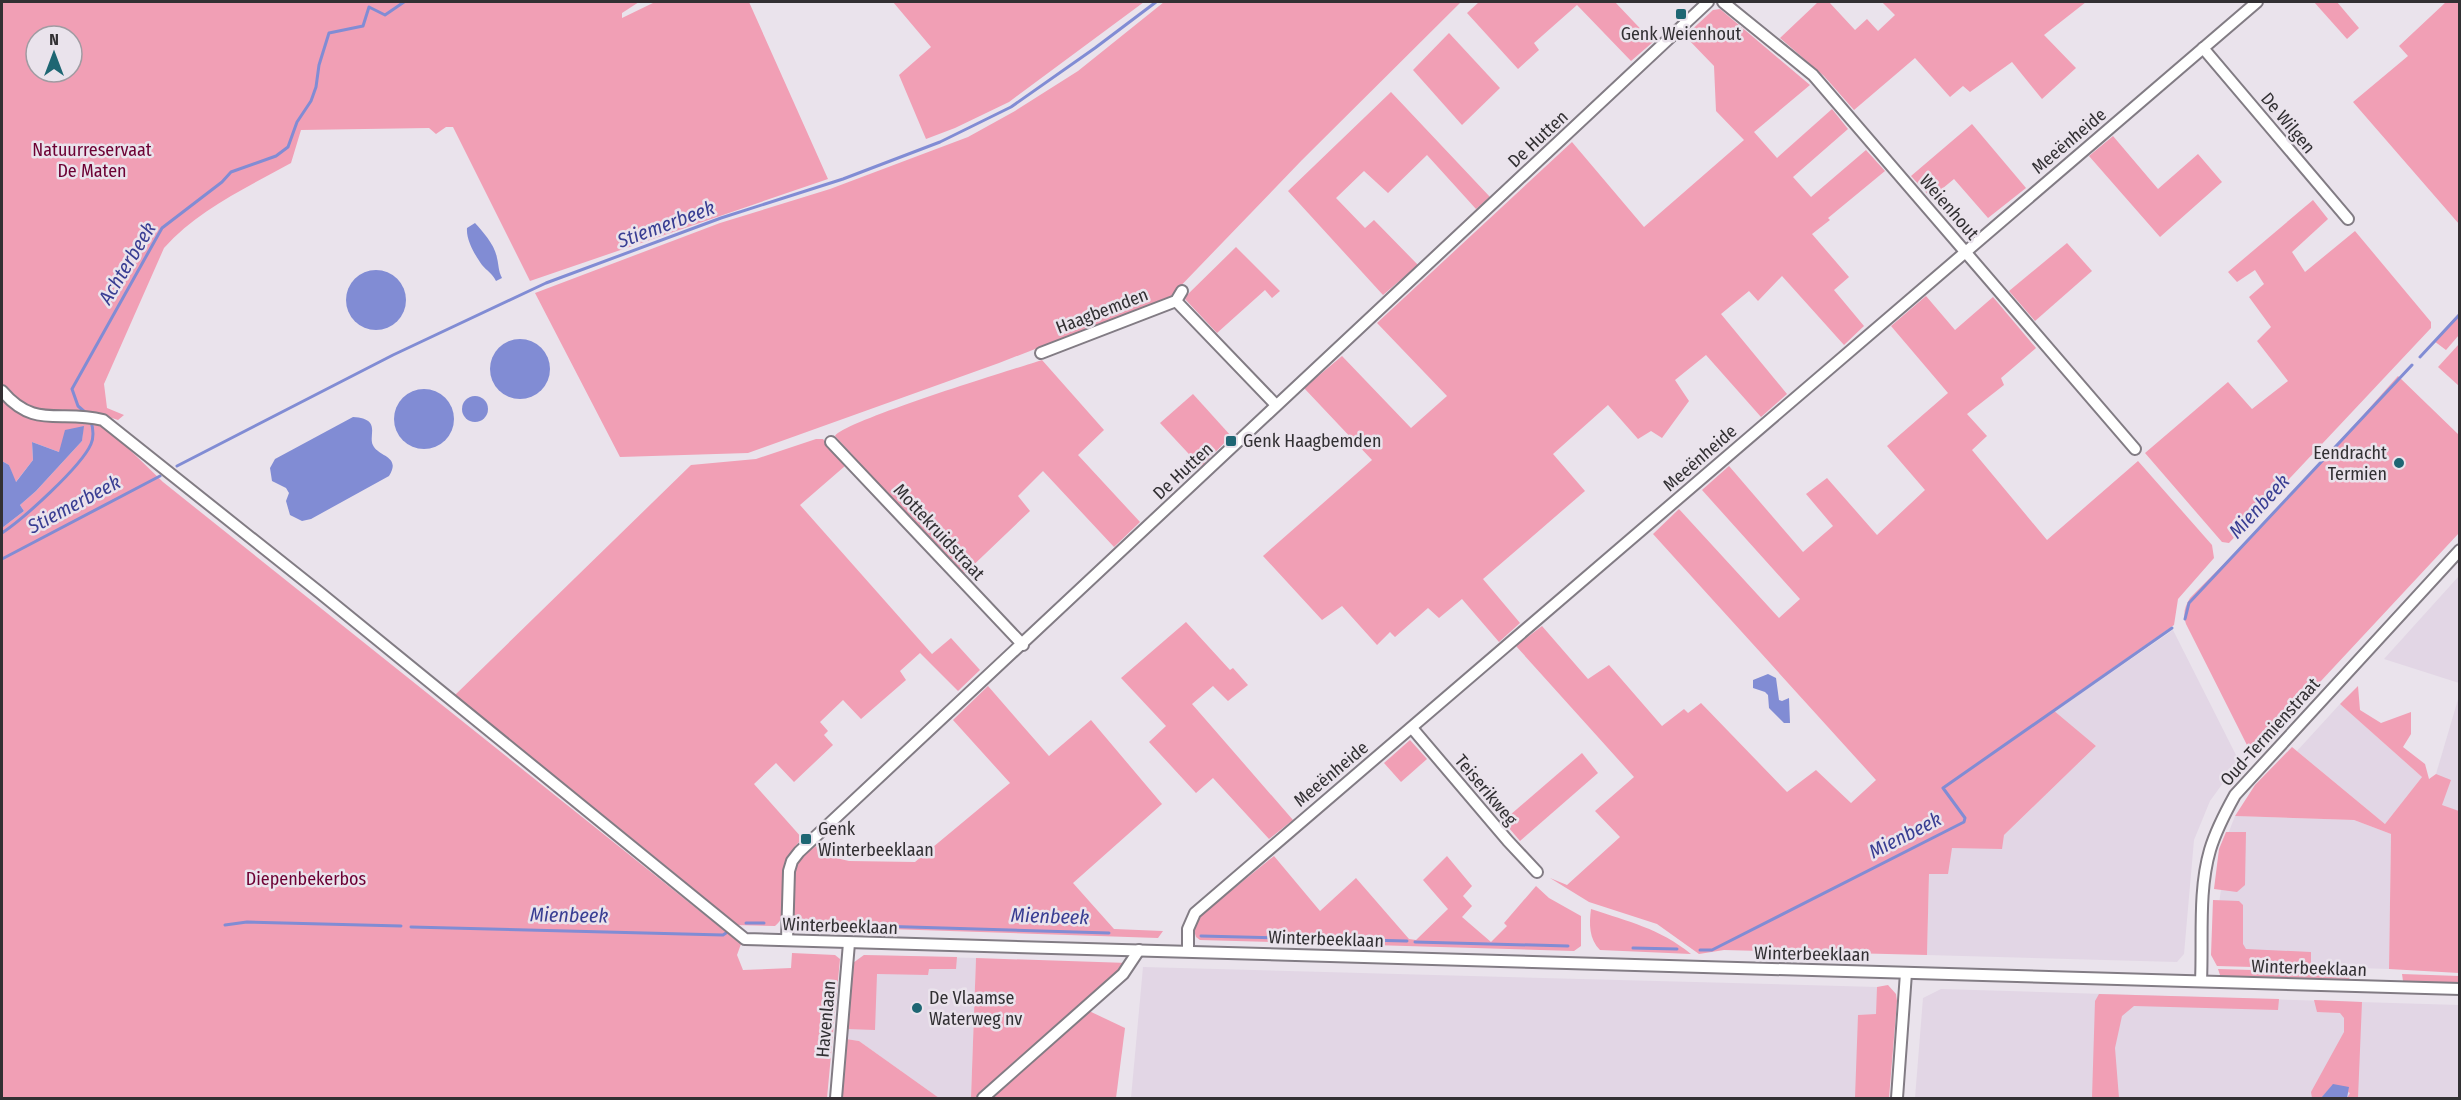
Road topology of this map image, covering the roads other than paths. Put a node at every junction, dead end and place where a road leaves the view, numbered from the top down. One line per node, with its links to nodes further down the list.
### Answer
1 (1708, 2): 11 (street, De Hutten)
2 (1723, 2): 6 (street, Weienhout)
3 (2257, 2): 4 (street, Meeënheide)
4 (2203, 48): 5 (street, De Wilgen); 6 (street, Meeënheide)
5 (2348, 219)
6 (1965, 251): 13 (street, Weienhout); 16 (street, Meeënheide)
7 (1182, 291): 8 (street, Haagbemden)
8 (1176, 301): 9 (street, Haagbemden); 11 (street, Haagbemden)
9 (1041, 353)
10 (2, 391): 18 (street, Winterbeeklaan)
11 (1276, 405): 15 (street, De Hutten)
12 (831, 442): 15 (street, Mottekruidstraat)
13 (2135, 449)
14 (2460, 550): 23 (street, Oud-Termienstraat)
15 (1023, 645): 18 (street, De Hutten)
16 (1412, 728): 17 (street, Teiserikweg); 21 (street, Meeënheide)
17 (1537, 872)
18 (787, 940): 19 (street, Winterbeeklaan)
19 (849, 943): 20 (street, Winterbeeklaan); 25 (street, Havenlaan)
20 (1139, 950): 21 (street, Winterbeeklaan); 26 (street)
21 (1188, 951): 22 (street, Winterbeeklaan)
22 (1906, 973): 23 (street, Winterbeeklaan); 27 (street)
23 (2201, 981): 24 (street, Winterbeeklaan)
24 (2460, 989)
25 (836, 1098)
26 (983, 1098)
27 (1897, 1098)

